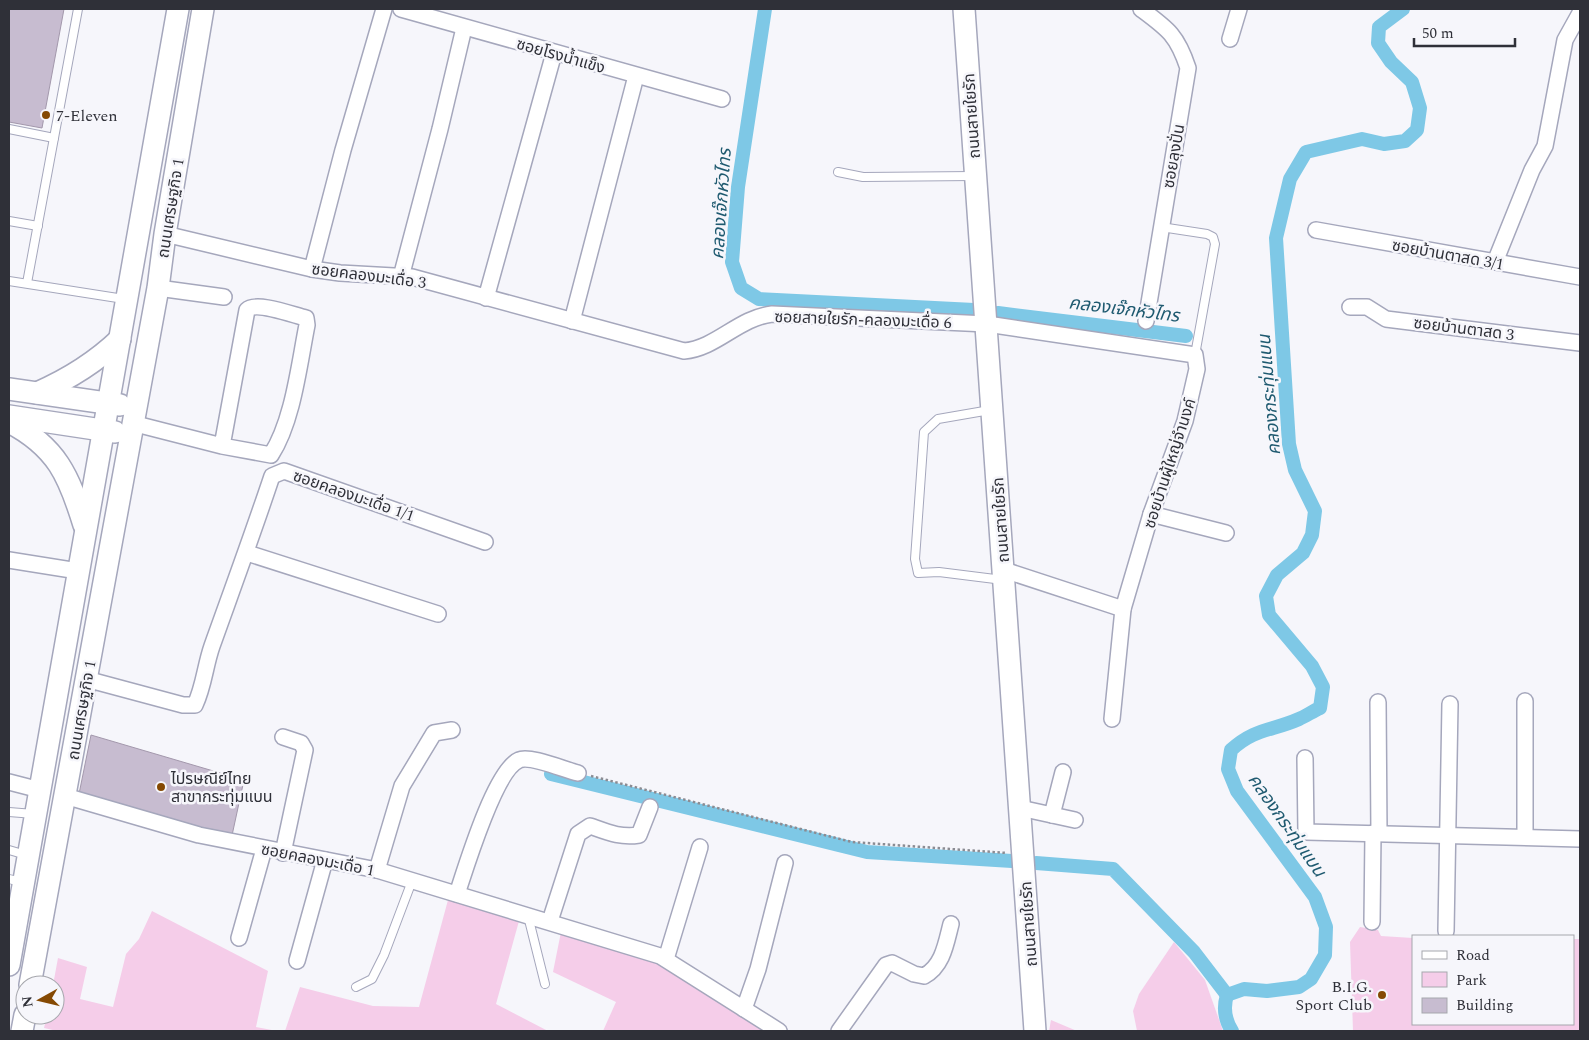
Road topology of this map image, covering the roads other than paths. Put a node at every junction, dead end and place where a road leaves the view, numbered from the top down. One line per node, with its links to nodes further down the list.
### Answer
1 (78, 9): 16 (lane)
2 (178, 9): 33 (main road, ถนนเศรษฐกิจ 1)
3 (203, 9): 23 (main road, ถนนเศรษฐกิจ 1)
4 (384, 9): 25 (street)
5 (401, 9): 10 (street, ซอยโรงน้ำแข็ง)
6 (964, 9): 18 (main road, ถนนสายใยรัก)
7 (1141, 9): 21 (street, ซอยลุงปั่น)
8 (1239, 9): 11 (street)
9 (1580, 13): 24 (street)
10 (464, 28): 12 (street, ซอยโรงน้ำแข็ง); 26 (street)
11 (1230, 38)
12 (554, 54): 13 (street, ซอยโรงน้ำแข็ง); 32 (street)
13 (636, 76): 14 (street, ซอยโรงน้ำแข็ง); 35 (street)
14 (722, 99)
15 (9, 129): 16 (lane)
16 (54, 138): 20 (lane)
17 (838, 172): 18 (lane)
18 (976, 176): 37 (main road, ถนนสายใยรัก)
19 (9, 221): 20 (lane)
20 (38, 226): 29 (lane)
21 (1161, 227): 36 (street, ซอยลุงปั่น); 40 (lane)
22 (1316, 230): 24 (street, ซอยบ้านตาสด 3/1)
23 (165, 234): 25 (street, ซอยคลองมะเดื่อ 3); 30 (main road, ถนนเศรษฐกิจ 1)
24 (1495, 262): 27 (street, ซอยบ้านตาสด 3/1)
25 (312, 269): 26 (street, ซอยคลองมะเดื่อ 3)
26 (401, 277): 32 (street, ซอยคลองมะเดื่อ 3)
27 (1580, 277)
28 (9, 281): 29 (lane)
29 (27, 284): 33 (lane)
30 (158, 288): 31 (street); 47 (main road, ถนนเศรษฐกิจ 1)
31 (224, 297)
32 (486, 298): 35 (street, ซอยคลองมะเดื่อ 3)
33 (126, 299): 38 (main road, ถนนเศรษฐกิจ 1)
34 (1350, 307): 39 (street, ซอยบ้านตาสด 3)
35 (572, 321): 37 (street, ซอยสายใยรัก-คลองมะเดื่อ 6)
36 (1146, 321)
37 (987, 324): 40 (street); 44 (main road, ถนนสายใยรัก)
38 (120, 338): 42 (main road); 43 (main road, ถนนเศรษฐกิจ 1)
39 (1580, 343)
40 (1195, 355): 50 (street, ซอยบ้านผู้ใหญ่จำนงค์)
41 (9, 389): 42 (main road)
42 (37, 394): 43 (main road)
43 (107, 404): 47 (main road); 48 (main road, ถนนเศรษฐกิจ 1)
44 (993, 410): 57 (main road, ถนนสายใยรัก); 57 (lane)
45 (9, 416): 48 (main road)
46 (9, 422): 51 (main road)
47 (132, 422): 48 (main road); 49 (street); 60 (main road, ถนนเศรษฐกิจ 1)
48 (103, 430): 51 (main road, ถนนเศรษฐกิจ 1)
49 (222, 446): 49 (street)
50 (1152, 514): 52 (street); 58 (street, ซอยบ้านผู้ใหญ่จำนงค์)
51 (86, 530): 56 (main road, ถนนเศรษฐกิจ 1)
52 (1226, 533)
53 (485, 542): 54 (street, ซอยคลองมะเดื่อ 1/1)
54 (247, 553): 59 (street); 60 (street, ซอยคลองมะเดื่อ 1/1)
55 (9, 560): 56 (street)
56 (78, 571): 71 (main road, ถนนเศรษฐกิจ 1)
57 (1004, 575): 58 (street); 74 (main road, ถนนสายใยรัก)
58 (1123, 609): 64 (street, ซอยบ้านผู้ใหญ่จำนงค์)
59 (438, 614)
60 (86, 679): 72 (main road, ถนนเศรษฐกิจ 1)
61 (1525, 700): 81 (street)
62 (1378, 702): 79 (street)
63 (1450, 704): 80 (street)
64 (1112, 719)
65 (452, 730): 89 (street)
66 (283, 737): 86 (street)
67 (1305, 758): 79 (street)
68 (1063, 772): 77 (street)
69 (578, 774): 92 (street)
70 (9, 782): 71 (street)
71 (40, 790): 76 (main road, ถนนเศรษฐกิจ 1)
72 (65, 796): 84 (street, ซอยคลองมะเดื่อ 1); 102 (main road, ถนนเศรษฐกิจ 1)
73 (650, 807): 94 (street)
74 (1020, 808): 77 (street); 108 (main road, ถนนสายใยรัก)
75 (9, 812): 76 (lane)
76 (35, 814): 85 (main road, ถนนเศรษฐกิจ 1)
77 (1052, 815): 78 (street)
78 (1075, 820)
79 (1376, 833): 80 (street); 95 (street)
80 (1447, 835): 81 (street); 97 (street)
81 (1525, 838): 82 (street)
82 (1580, 839)
83 (700, 847): 99 (street)
84 (264, 849): 86 (street, ซอยคลองมะเดื่อ 1); 98 (street)
85 (18, 853): 90 (main road, ถนนเศรษฐกิจ 1)
86 (282, 853): 87 (street, ซอยคลองมะเดื่อ 1)
87 (325, 860): 89 (street, ซอยคลองมะเดื่อ 1); 100 (street)
88 (785, 863): 105 (street)
89 (377, 870): 91 (street, ซอยคลองมะเดื่อ 1)
90 (16, 881): 101 (main road, ถนนเศรษฐกิจ 1)
91 (412, 881): 92 (street, ซอยคลองมะเดื่อ 1); 104 (lane)
92 (457, 894): 93 (street, ซอยคลองมะเดื่อ 1)
93 (528, 915): 94 (street, ซอยคลองมะเดื่อ 1); 103 (lane)
94 (550, 921): 99 (street, ซอยคลองมะเดื่อ 1)
95 (1372, 922)
96 (951, 924): 107 (street)
97 (1446, 931)
98 (238, 938)
99 (666, 959): 105 (street, ซอยคลองมะเดื่อ 1)
100 (297, 961)
101 (9, 965)
102 (32, 975)
103 (545, 984)
104 (356, 987)
105 (744, 1009): 106 (street, ซอยคลองมะเดื่อ 1)
106 (780, 1031)
107 (839, 1031)
108 (1034, 1031)

